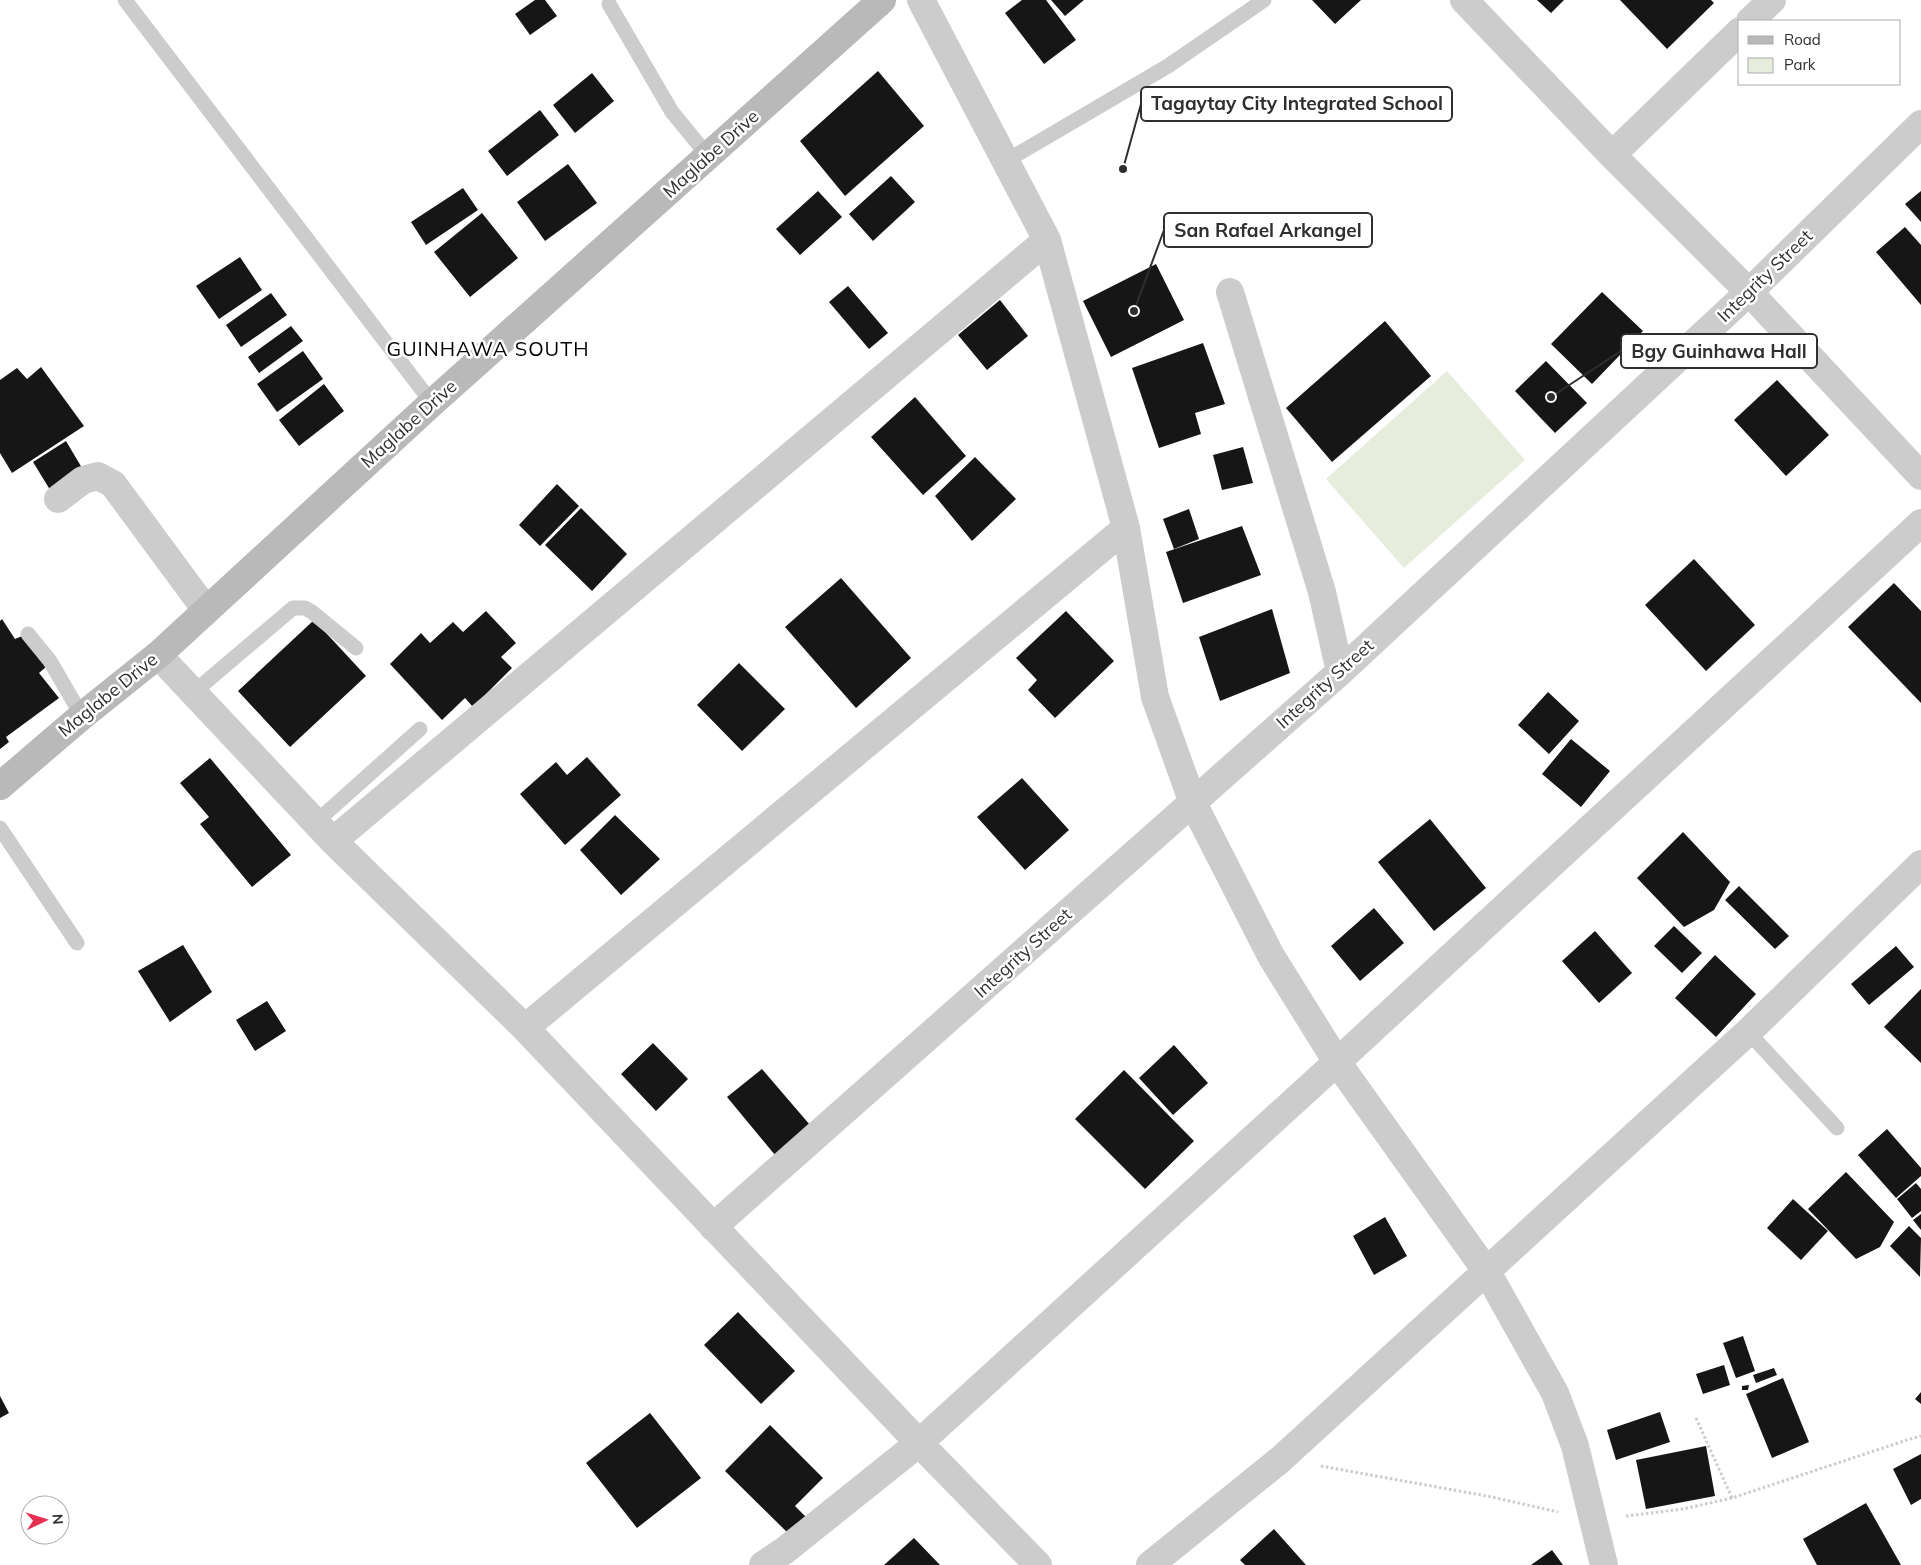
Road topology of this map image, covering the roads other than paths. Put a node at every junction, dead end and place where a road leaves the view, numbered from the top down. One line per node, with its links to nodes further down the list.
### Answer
1 (125, 0): 17 (lane)
2 (882, 0): 12 (main road, Maglabe Drive)
3 (921, 0): 13 (street)
4 (1264, 0): 13 (lane)
5 (1464, 0): 11 (street)
6 (1772, 0): 8 (street)
7 (609, 4): 12 (lane)
8 (1751, 20)
9 (1738, 33): 11 (street)
10 (1921, 124): 16 (street, Integrity Street)
11 (1612, 155): 16 (street)
12 (708, 156): 17 (main road, Maglabe Drive)
13 (1006, 161): 14 (street)
14 (1047, 240): 21 (street); 33 (street)
15 (1230, 292): 26 (street)
16 (1749, 292): 18 (street); 26 (street, Integrity Street)
17 (432, 403): 22 (main road, Maglabe Drive)
18 (1921, 476)
19 (58, 498): 22 (street)
20 (1921, 523): 38 (street)
21 (1126, 528): 31 (street); 36 (street)
22 (206, 610): 25 (main road, Maglabe Drive)
23 (28, 634): 28 (lane)
24 (356, 648): 27 (lane)
25 (158, 655): 27 (street); 28 (main road, Maglabe Drive)
26 (1340, 672): 31 (street, Integrity Street)
27 (194, 692): 33 (street)
28 (82, 716): 30 (main road, Maglabe Drive)
29 (420, 729): 33 (lane)
30 (0, 786)
31 (1193, 803): 38 (street); 40 (street, Integrity Street)
32 (0, 828): 35 (lane)
33 (325, 832): 36 (street)
34 (1921, 864): 37 (street)
35 (77, 943)
36 (525, 1028): 40 (street)
37 (1748, 1032): 39 (lane); 41 (street)
38 (1338, 1062): 41 (street); 42 (street)
39 (1837, 1128)
40 (714, 1227): 42 (street)
41 (1486, 1272): 45 (street); 46 (street)
42 (919, 1444): 43 (street); 44 (street)
43 (763, 1565)
44 (1038, 1565)
45 (1150, 1565)
46 (1604, 1565)

